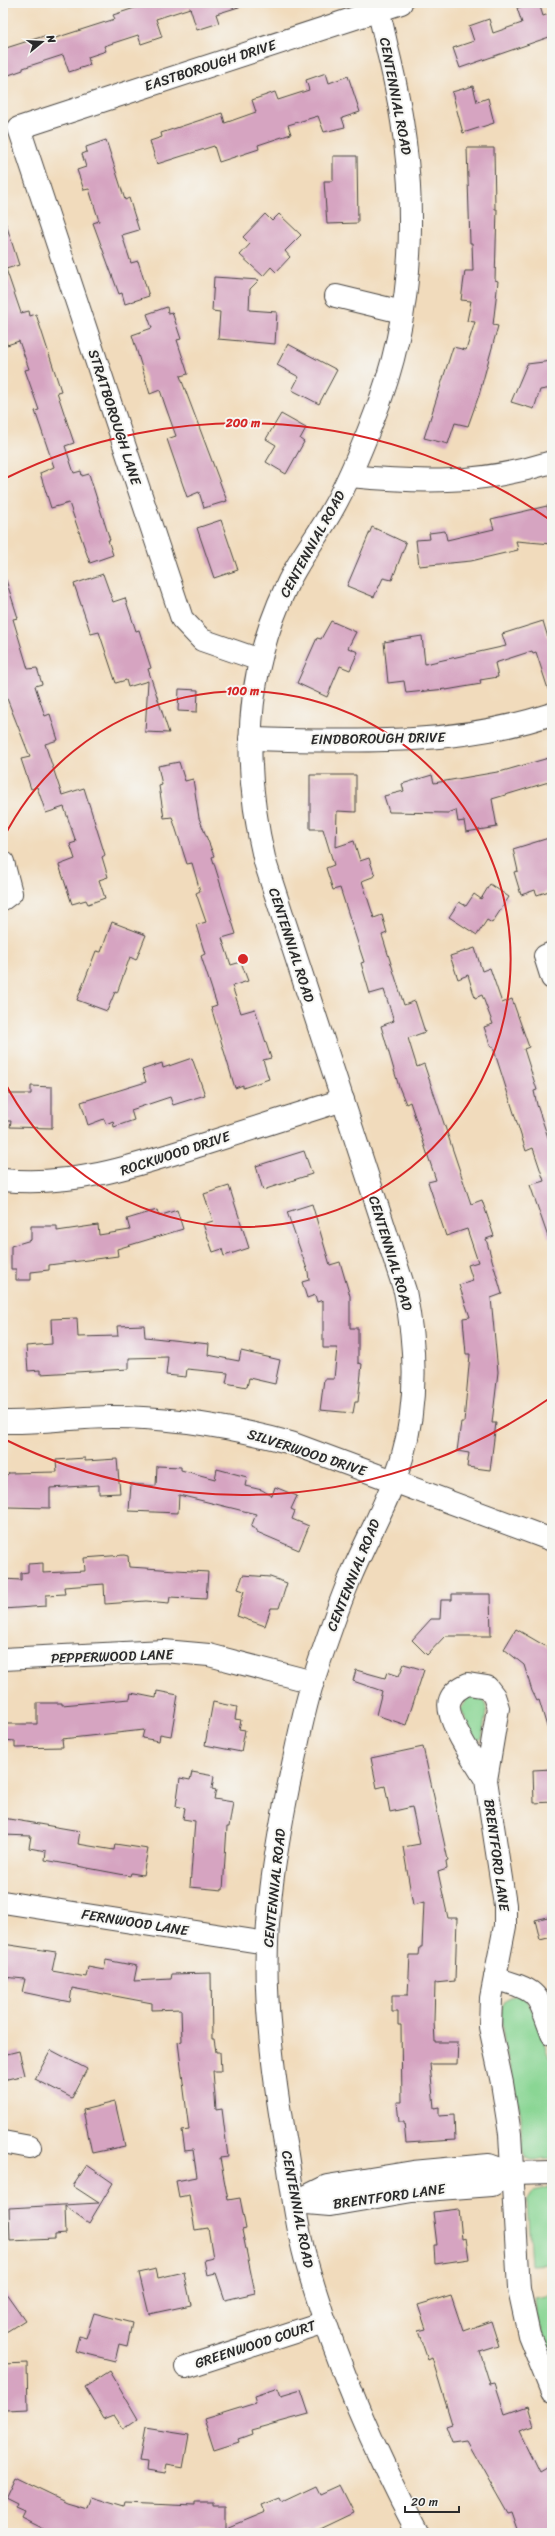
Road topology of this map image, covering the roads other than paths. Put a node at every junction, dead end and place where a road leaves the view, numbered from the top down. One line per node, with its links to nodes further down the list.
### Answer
1 (401, 3): 2 (street, EASTBOROUGH DRIVE)
2 (377, 7): 3 (street, EASTBOROUGH DRIVE); 5 (street, CENTENNIAL ROAD)
3 (19, 128): 8 (street, STRATBOROUGH LANE)
4 (336, 296): 5 (street)
5 (402, 312): 7 (street, CENTENNIAL ROAD)
6 (552, 462): 7 (street)
7 (350, 476): 8 (street, CENTENNIAL ROAD)
8 (260, 660): 10 (street, CENTENNIAL ROAD)
9 (552, 714): 10 (street, EINDBOROUGH DRIVE)
10 (250, 739): 15 (street, CENTENNIAL ROAD)
11 (3, 862): 12 (street)
12 (3, 899)
13 (548, 954): 14 (street)
14 (552, 978)
15 (343, 1100): 16 (street, ROCKWOOD DRIVE); 18 (street, CENTENNIAL ROAD)
16 (3, 1180)
17 (3, 1422): 18 (street, SILVERWOOD DRIVE)
18 (393, 1481): 19 (street, SILVERWOOD DRIVE); 21 (street, CENTENNIAL ROAD)
19 (552, 1540)
20 (3, 1659): 21 (street, PEPPERWOOD LANE)
21 (313, 1682): 24 (street, CENTENNIAL ROAD)
22 (486, 1780): 25 (street, BRENTFORD LANE)
23 (3, 1902): 24 (street, FERNWOOD LANE)
24 (267, 1943): 31 (street, CENTENNIAL ROAD)
25 (495, 1978): 26 (street); 30 (street, BRENTFORD LANE)
26 (552, 2034)
27 (3, 2142): 28 (street)
28 (30, 2147)
29 (552, 2172): 30 (street, BRENTFORD LANE)
30 (512, 2173): 31 (street, BRENTFORD LANE); 34 (street, BRENTFORD LANE)
31 (295, 2202): 32 (street, CENTENNIAL ROAD)
32 (325, 2322): 33 (street, GREENWOOD COURT); 35 (street, CENTENNIAL ROAD)
33 (186, 2367)
34 (552, 2392)
35 (418, 2533)

